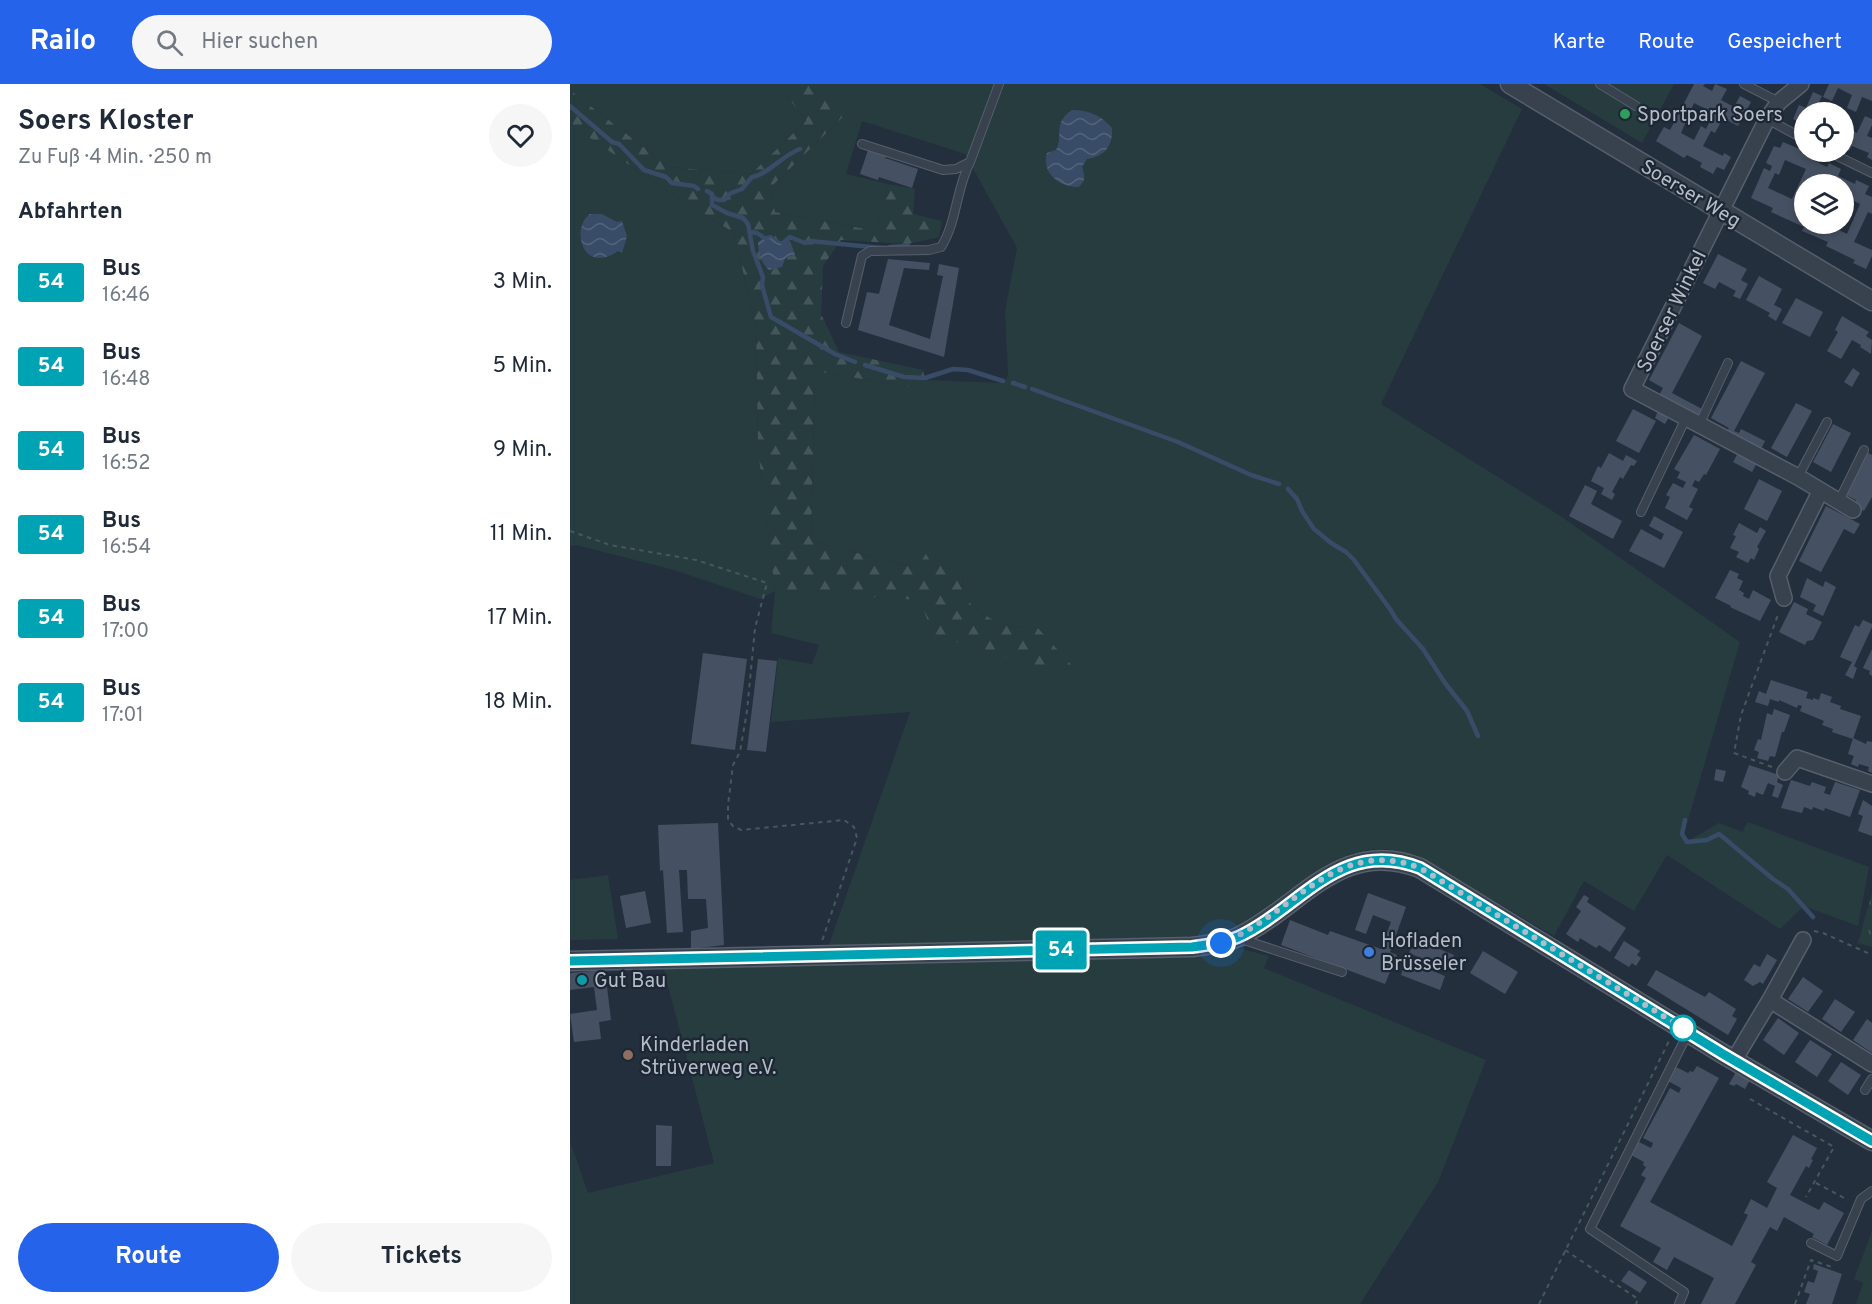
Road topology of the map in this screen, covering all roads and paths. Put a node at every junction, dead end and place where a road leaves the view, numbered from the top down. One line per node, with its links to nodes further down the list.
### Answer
1 (999, 84): 11 (lane)
2 (1510, 84): 14 (street, Soerser Weg)
3 (1600, 84): 7 (lane)
4 (1744, 84): 6 (lane)
5 (1801, 84): 6 (street)
6 (1779, 102): 8 (street)
7 (1636, 106)
8 (1767, 119): 9 (lane); 14 (street)
9 (1794, 134)
10 (862, 144): 11 (lane)
11 (970, 162): 16 (lane)
12 (1849, 162): 13 (lane)
13 (1872, 173)
14 (1720, 210): 15 (street, Soerser Weg); 18 (street, Soerser Winkel)
15 (1872, 301)
16 (846, 323)
17 (1728, 363): 18 (lane)
18 (1693, 422): 21 (street, Soerser Winkel); 25 (lane)
19 (1827, 422): 21 (lane)
20 (1864, 450): 23 (lane)
21 (1798, 477): 22 (street, Soerser Winkel)
22 (1820, 492): 23 (street, Soerser Winkel); 27 (street)
23 (1839, 501): 24 (street, Soerser Winkel)
24 (1853, 510)
25 (1641, 512)
26 (570, 531): 33 (path)
27 (1785, 598): 28 (path)
28 (1785, 772): 29 (street)
29 (1872, 784)
30 (1237, 937): 33 (street); 35 (lane); 37 (street)
31 (1803, 940): 32 (path); 36 (street)
32 (1872, 955)
33 (818, 956): 34 (street)
34 (570, 961)
35 (1342, 972)
36 (1770, 1000): 38 (street); 39 (street)
37 (1683, 1028): 38 (street); 49 (path); 53 (lane)
38 (1734, 1060): 43 (street)
39 (1872, 1064)
40 (1872, 1079): 41 (lane)
41 (1866, 1090)
42 (1750, 1099): 44 (path)
43 (1872, 1141)
44 (1815, 1182): 46 (path); 47 (path)
45 (1872, 1191): 48 (lane)
46 (1806, 1197)
47 (1845, 1198)
48 (1811, 1243)
49 (1565, 1250): 51 (path); 52 (path)
50 (1832, 1267): 54 (path)
51 (1539, 1304)
52 (1636, 1304)
53 (1679, 1304)
54 (1794, 1304)

